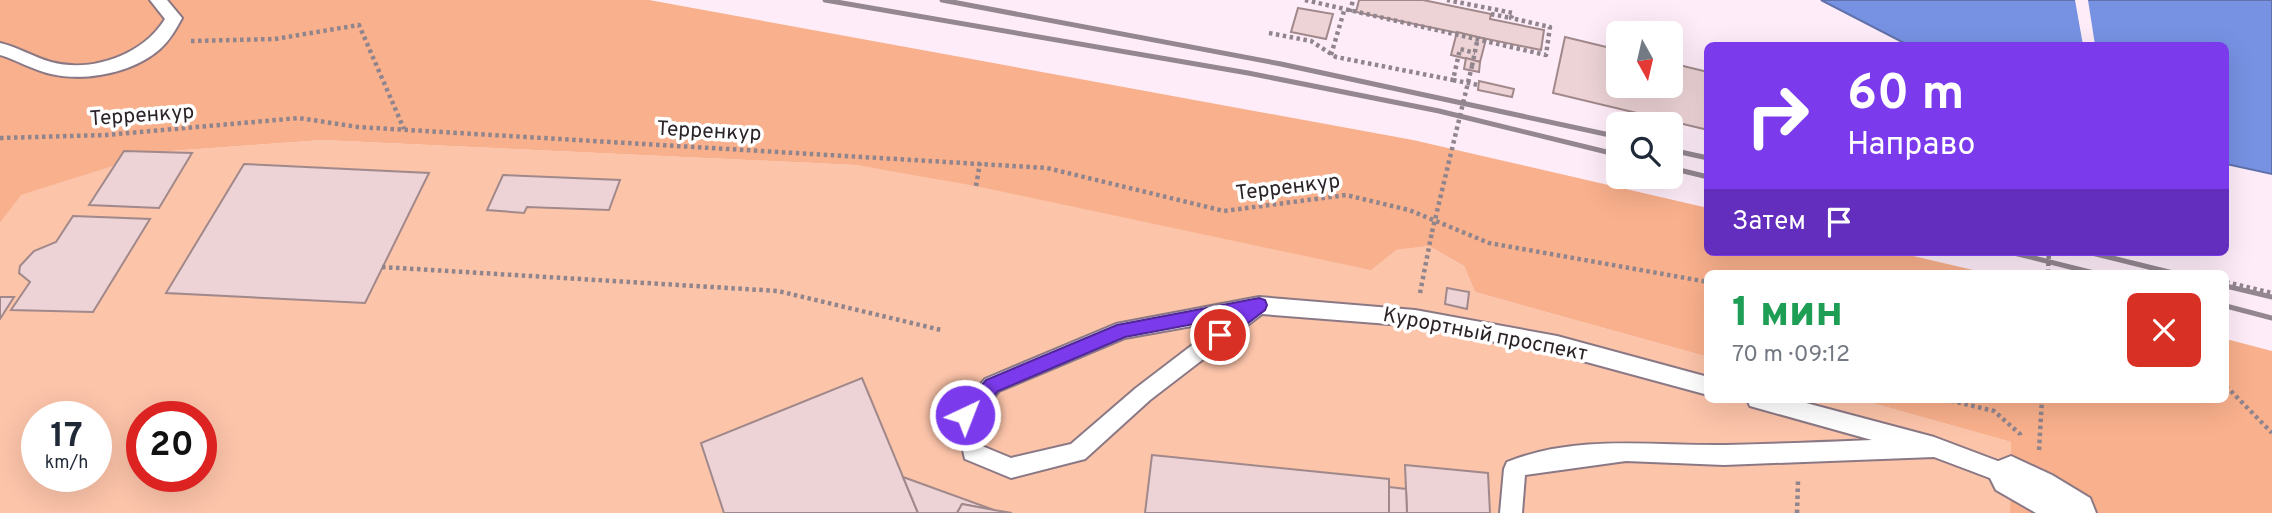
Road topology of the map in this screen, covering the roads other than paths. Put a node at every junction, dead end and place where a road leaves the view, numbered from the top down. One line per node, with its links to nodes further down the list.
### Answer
1 (158, 0): 2 (lane)
2 (0, 49)
3 (1259, 305): 3 (lane, Курортный проспект); 4 (lane, Курортный проспект)
4 (1704, 385)
5 (1772, 403): 6 (lane)
6 (1934, 447): 7 (lane); 8 (lane)
7 (2024, 482): 9 (street)
8 (1511, 513)
9 (2074, 513)

